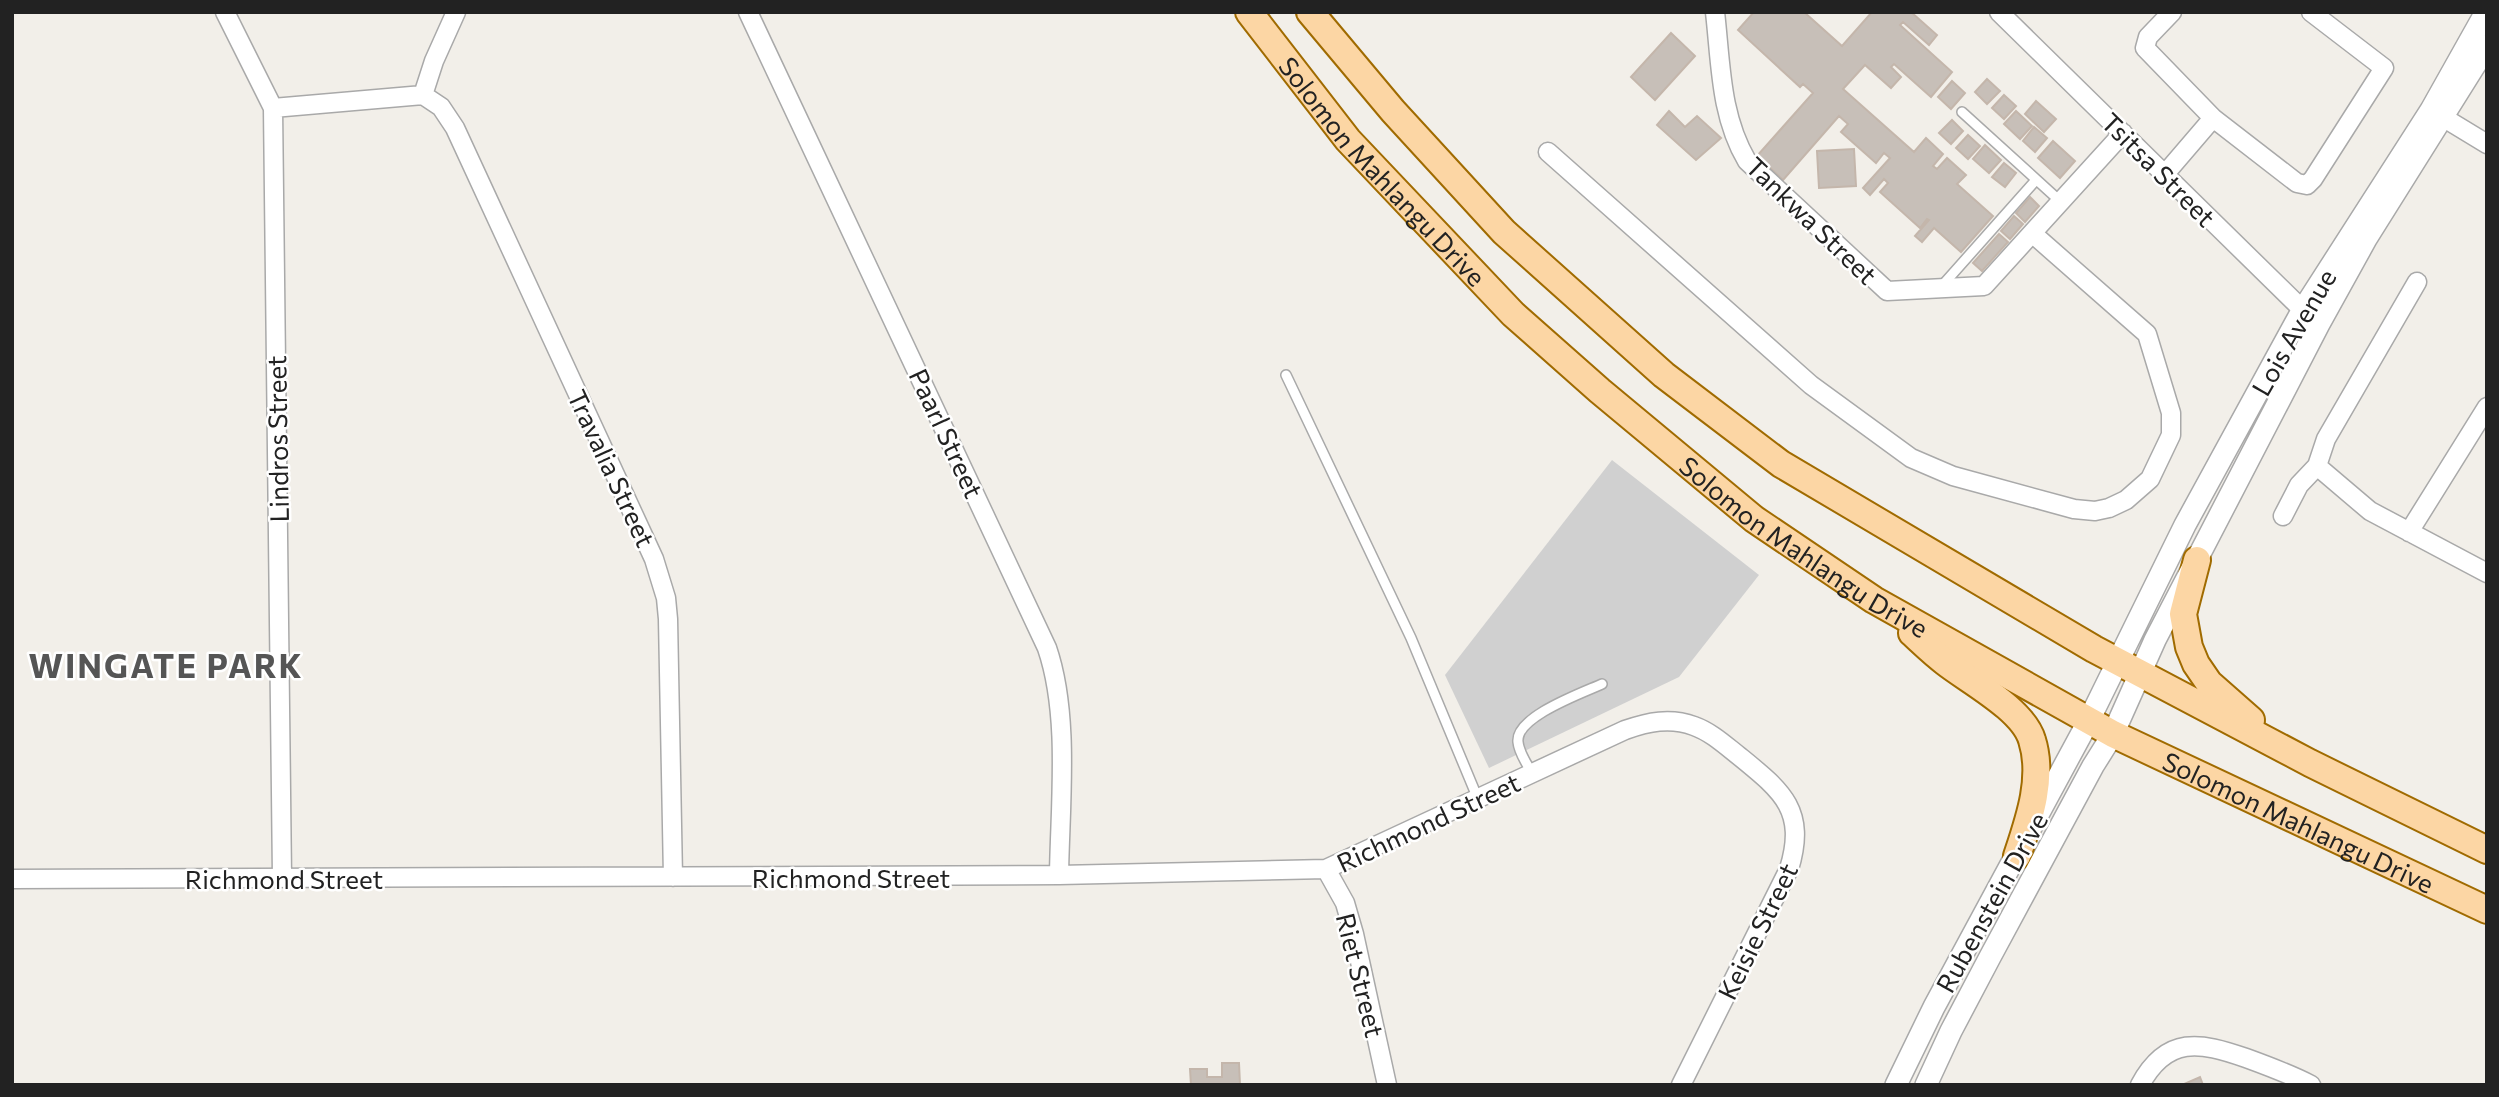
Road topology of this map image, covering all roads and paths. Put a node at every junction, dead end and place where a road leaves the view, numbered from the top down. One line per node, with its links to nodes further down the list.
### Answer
1 (225, 12): 13 (street, Lindros Street)
2 (456, 12): 12 (street)
3 (748, 12): 47 (street, Paarl Street)
4 (1249, 12): 35 (main road, Solomon Mahlangu Drive)
5 (1310, 12): 36 (main road, Solomon Mahlangu Drive)
6 (1715, 12): 25 (street, Tankwa Street)
7 (1999, 12): 17 (street, Tsitsa Street)
8 (2172, 12): 16 (street)
9 (2311, 12): 16 (street)
10 (2486, 12): 15 (street, Lois Avenue)
11 (2487, 46): 15 (street, Lois Avenue)
12 (423, 95): 13 (street); 48 (street, Travalia Street)
13 (273, 108): 50 (street, Lindros Street)
14 (1962, 113): 21 (lane)
15 (2437, 114): 18 (street); 26 (street, Lois Avenue); 27 (street, Lois Avenue)
16 (2213, 118): 20 (street)
17 (2123, 133): 20 (street, Tsitsa Street); 22 (street, Tankwa Street)
18 (2487, 144)
19 (1548, 152): 23 (street)
20 (2165, 174): 26 (street, Tsitsa Street)
21 (2036, 180): 22 (lane); 25 (lane)
22 (2061, 202): 23 (street, Tankwa Street)
23 (2033, 234): 25 (street, Tankwa Street)
24 (2417, 282): 30 (street)
25 (1939, 289)
26 (2302, 311): 27 (street, Tsitsa Street); 36 (street, Lois Avenue)
27 (2319, 324): 33 (street, Lois Avenue)
28 (1286, 375): 43 (lane)
29 (2487, 407): 32 (street)
30 (2317, 466): 31 (street); 32 (street)
31 (2283, 516)
32 (2409, 532): 34 (street)
33 (2197, 560): 36 (street, Lois Avenue); 41 (main road)
34 (2487, 573)
35 (1874, 600): 38 (main road, Solomon Mahlangu Drive); 45 (main road)
36 (2130, 668): 38 (street, Rubenstein Drive); 40 (street, Rubenstein Drive); 41 (main road, Solomon Mahlangu Drive)
37 (1602, 684): 42 (lane)
38 (2089, 720): 40 (main road, Solomon Mahlangu Drive); 45 (street, Rubenstein Drive)
39 (1656, 721): 42 (street, Richmond Street); 53 (street, Keisie Street)
40 (2113, 734): 51 (main road, Solomon Mahlangu Drive); 55 (street, Rubenstein Drive)
41 (2310, 763): 44 (main road, Solomon Mahlangu Drive)
42 (1532, 773): 43 (street, Richmond Street)
43 (1478, 799): 46 (street, Richmond Street)
44 (2487, 850)
45 (2017, 856): 54 (street, Rubenstein Drive)
46 (1326, 869): 47 (street, Richmond Street); 52 (street, Riet Street)
47 (1059, 876): 48 (street, Richmond Street)
48 (673, 877): 50 (street, Richmond Street)
49 (12, 878): 50 (street, Richmond Street)
50 (282, 878)
51 (2487, 910)
52 (1387, 1085)
53 (1681, 1085)
54 (1896, 1085)
55 (1926, 1085)
56 (2140, 1085): 57 (street)
57 (2311, 1085)

